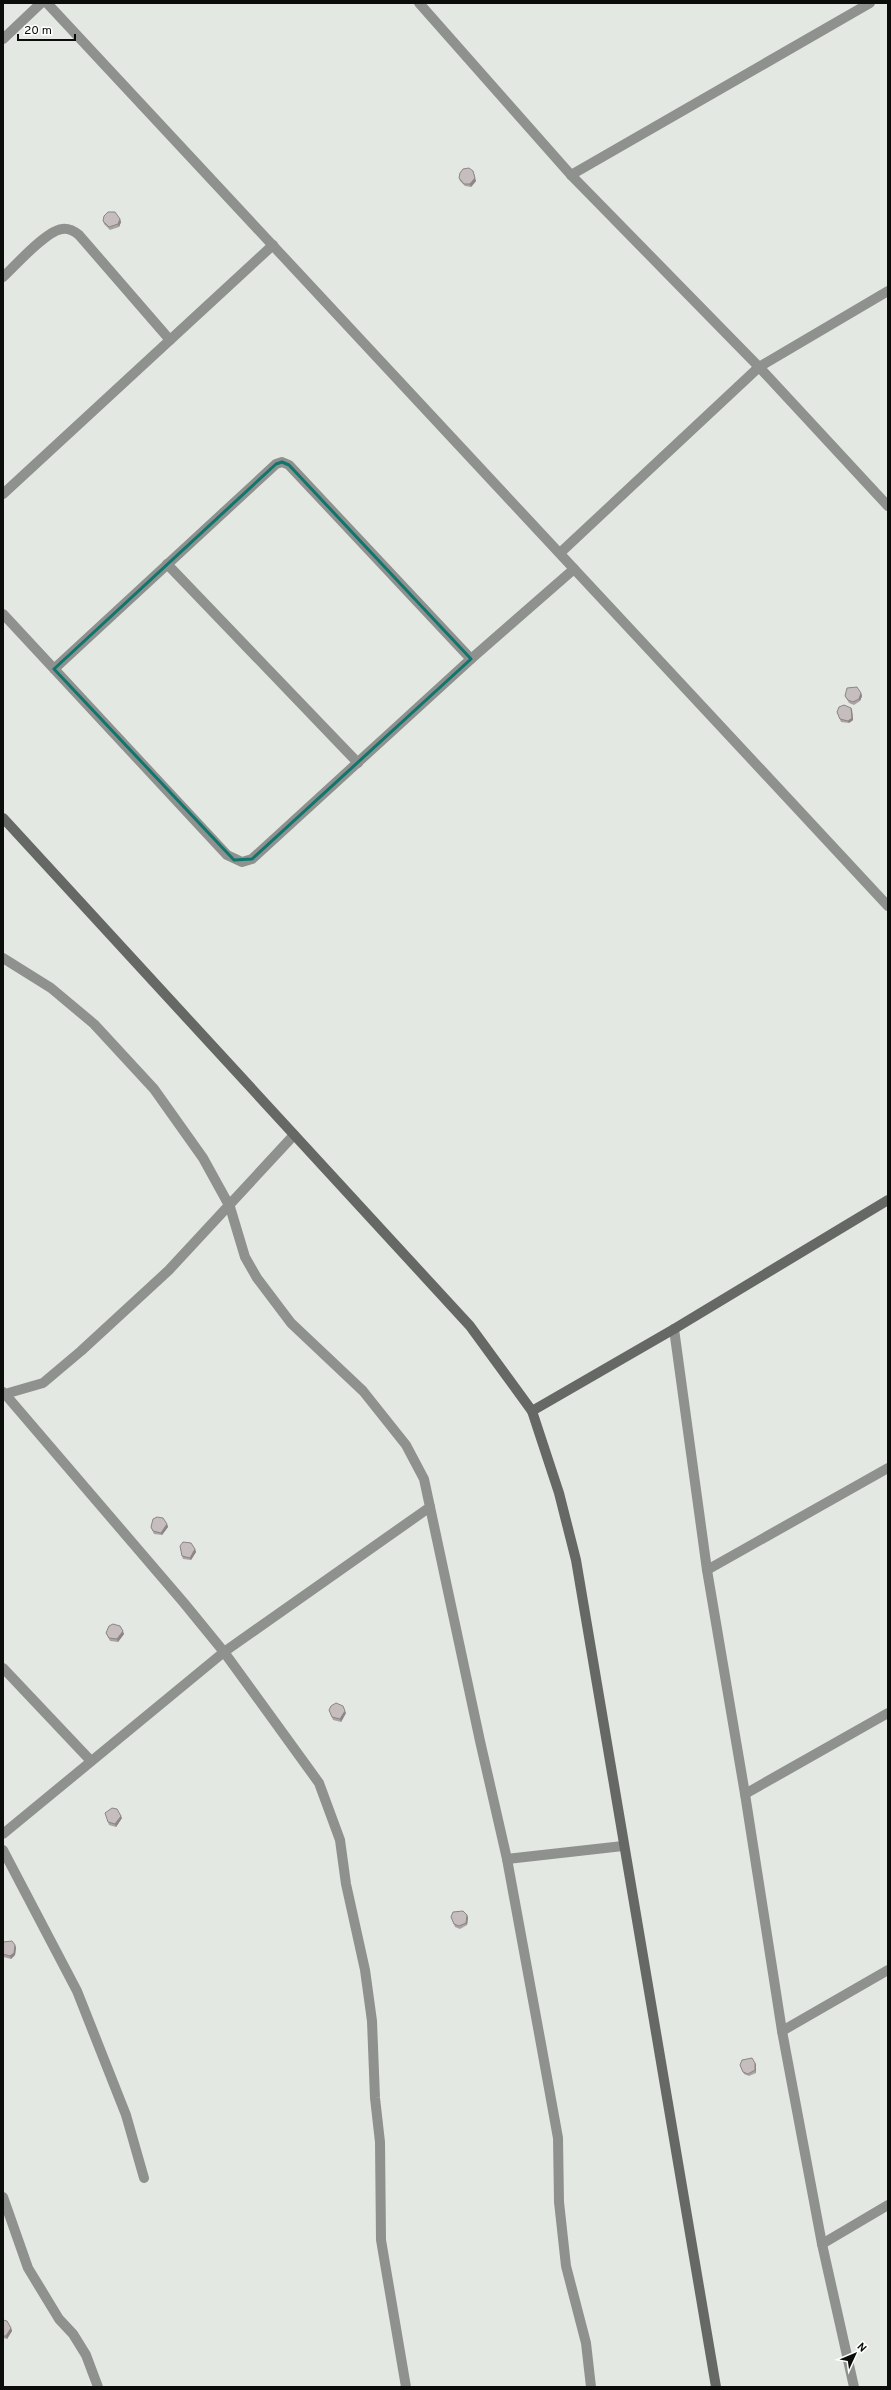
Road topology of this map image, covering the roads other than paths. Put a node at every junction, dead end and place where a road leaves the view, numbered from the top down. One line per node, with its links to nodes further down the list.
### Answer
1 (41, 3): 5 (street)
2 (47, 3): 7 (street)
3 (419, 3): 6 (street)
4 (870, 3): 6 (street)
5 (3, 39)
6 (571, 175): 11 (street)
7 (273, 245): 10 (street); 14 (street)
8 (3, 277): 10 (street)
9 (888, 291): 11 (street)
10 (170, 340): 12 (street)
11 (759, 367): 13 (street); 14 (street)
12 (3, 494)
13 (888, 506)
14 (560, 553): 16 (street)
15 (167, 564): 18 (street); 19 (street); 20 (street)
16 (574, 569): 18 (street); 22 (street)
17 (3, 614): 19 (street)
18 (471, 659): 20 (street)
19 (54, 669): 20 (street)
20 (358, 763)
21 (3, 818): 24 (street)
22 (888, 906)
23 (3, 958): 26 (street)
24 (294, 1135): 26 (street); 29 (street)
25 (888, 1200): 27 (street)
26 (230, 1207): 28 (street); 31 (street)
27 (674, 1329): 29 (street); 32 (street)
28 (4, 1393): 33 (street)
29 (532, 1411): 39 (street)
30 (888, 1468): 32 (street)
31 (430, 1507): 33 (street); 41 (street)
32 (707, 1570): 37 (street)
33 (224, 1652): 36 (street); 49 (street)
34 (3, 1668): 36 (street)
35 (888, 1713): 37 (street)
36 (91, 1761): 38 (street)
37 (745, 1794): 43 (street)
38 (3, 1834)
39 (623, 1846): 41 (street); 51 (street)
40 (3, 1850): 44 (street)
41 (507, 1860): 50 (street)
42 (888, 1970): 43 (street)
43 (782, 2031): 47 (street)
44 (144, 2178)
45 (3, 2197): 48 (street)
46 (888, 2204): 47 (street)
47 (822, 2244): 52 (street)
48 (98, 2387)
49 (406, 2387)
50 (591, 2387)
51 (716, 2387)
52 (854, 2387)

